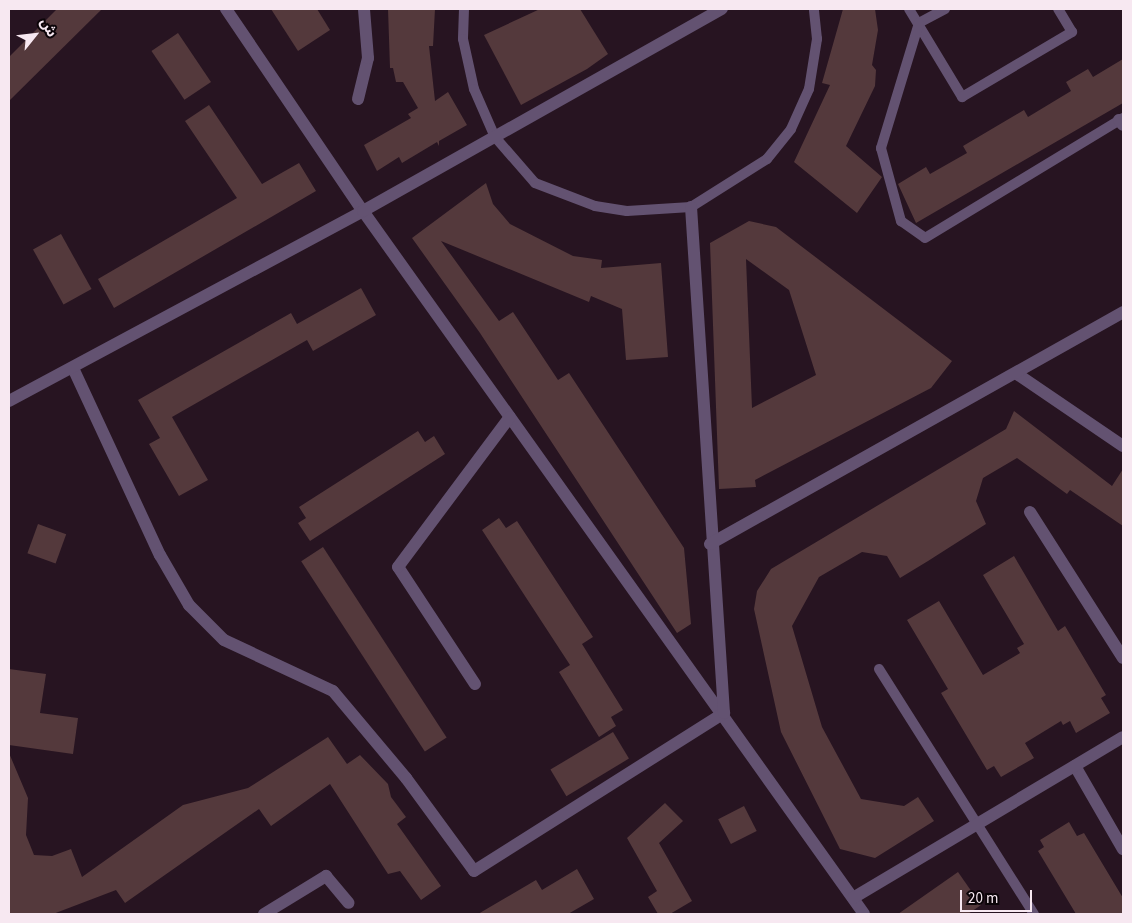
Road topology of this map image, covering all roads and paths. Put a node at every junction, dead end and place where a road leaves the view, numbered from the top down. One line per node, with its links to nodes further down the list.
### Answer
1 (226, 9): 14 (street)
2 (364, 9): 10 (street)
3 (464, 9): 12 (lane)
4 (722, 9): 12 (street)
5 (814, 9): 13 (lane)
6 (909, 9): 9 (lane)
7 (945, 9): 9 (lane)
8 (1058, 9): 9 (lane)
9 (919, 23): 11 (lane)
10 (358, 99)
11 (1122, 121)
12 (495, 137): 13 (lane); 14 (street)
13 (691, 206): 22 (street)
14 (363, 211): 16 (street); 19 (street)
15 (1123, 312): 17 (street)
16 (73, 368): 18 (street); 26 (street)
17 (1017, 374): 20 (street); 22 (street)
18 (9, 401)
19 (510, 417): 25 (street); 26 (street)
20 (1123, 446)
21 (1030, 512): 23 (street)
22 (710, 544): 26 (street)
23 (1123, 658)
24 (879, 668): 29 (lane)
25 (475, 684)
26 (724, 713): 31 (street)
27 (1123, 737): 28 (street)
28 (1075, 766): 29 (street); 30 (street)
29 (977, 824): 31 (street); 35 (lane)
30 (1123, 849)
31 (853, 898): 34 (street)
32 (349, 903): 33 (street)
33 (264, 914)
34 (864, 914)
35 (1034, 914)

